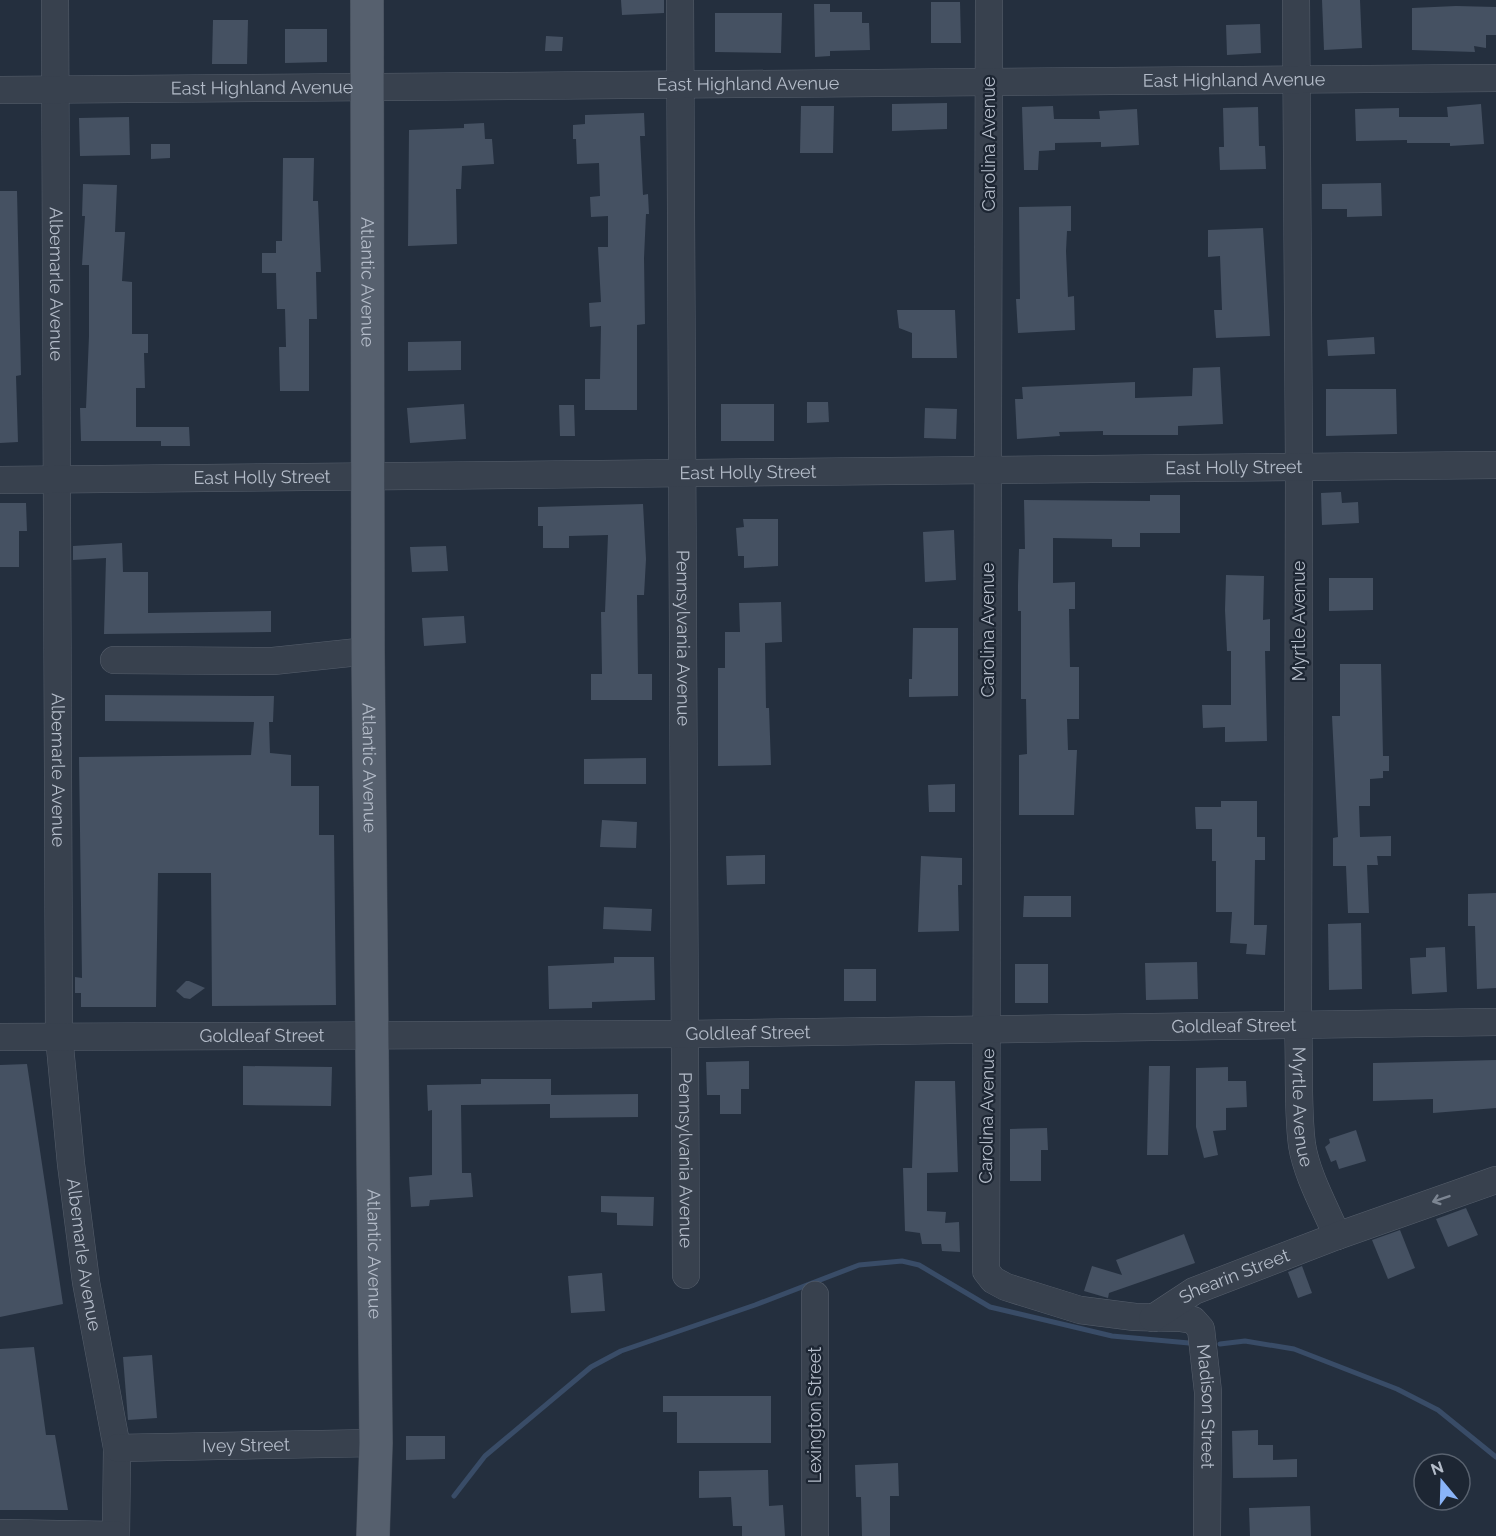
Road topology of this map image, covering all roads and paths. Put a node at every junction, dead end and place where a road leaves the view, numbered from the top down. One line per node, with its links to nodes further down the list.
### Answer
1 (55, 0): 12 (street, Albemarle Avenue)
2 (367, 0): 10 (main road, Atlantic Avenue)
3 (680, 0): 9 (street, Pennsylvania Avenue)
4 (988, 0): 8 (street, Carolina Avenue)
5 (1296, 0): 7 (street, Myrtle Avenue)
6 (1496, 78): 7 (street, East Highland Avenue)
7 (1295, 79): 8 (street, East Highland Avenue); 14 (street, Myrtle Avenue)
8 (989, 81): 9 (street, East Highland Avenue); 15 (street, Carolina Avenue)
9 (680, 84): 10 (street, East Highland Avenue); 16 (street, Pennsylvania Avenue)
10 (368, 87): 12 (street, East Highland Avenue); 17 (main road, Atlantic Avenue)
11 (0, 90): 12 (street, East Highland Avenue)
12 (55, 90): 18 (street, Albemarle Avenue)
13 (1496, 465): 14 (street, East Holly Street)
14 (1299, 466): 15 (street, East Holly Street); 23 (street, Myrtle Avenue)
15 (988, 471): 16 (street, East Holly Street); 24 (street, Carolina Avenue)
16 (683, 472): 17 (street, East Holly Street); 25 (street, Pennsylvania Avenue)
17 (368, 476): 18 (street, East Holly Street); 20 (main road, Atlantic Avenue)
18 (57, 479): 19 (street, East Holly Street); 26 (street, Albemarle Avenue)
19 (0, 480)
20 (368, 651): 21 (street); 27 (main road, Atlantic Avenue)
21 (114, 660)
22 (1496, 1022): 23 (street, Goldleaf Street)
23 (1298, 1025): 24 (street, Goldleaf Street); 30 (street, Myrtle Avenue)
24 (988, 1031): 25 (street, Goldleaf Street); 33 (street, Carolina Avenue)
25 (686, 1034): 27 (street, Goldleaf Street); 31 (street, Pennsylvania Avenue)
26 (59, 1036): 27 (street, Goldleaf Street); 28 (street, Goldleaf Street); 35 (street, Albemarle Avenue)
27 (373, 1036): 34 (main road, Atlantic Avenue)
28 (0, 1037)
29 (1496, 1180): 30 (street, Shearin Street, one-way to 30)
30 (1337, 1236): 33 (street, Shearin Street)
31 (686, 1275)
32 (815, 1295): 39 (street, Lexington Street)
33 (1153, 1318): 40 (street, Madison Street)
34 (376, 1443): 35 (street, Ivey Street); 38 (main road, Atlantic Avenue)
35 (117, 1448): 37 (street, Albemarle Avenue)
36 (0, 1533): 37 (street)
37 (116, 1535)
38 (373, 1536)
39 (815, 1536)
40 (1207, 1536)

